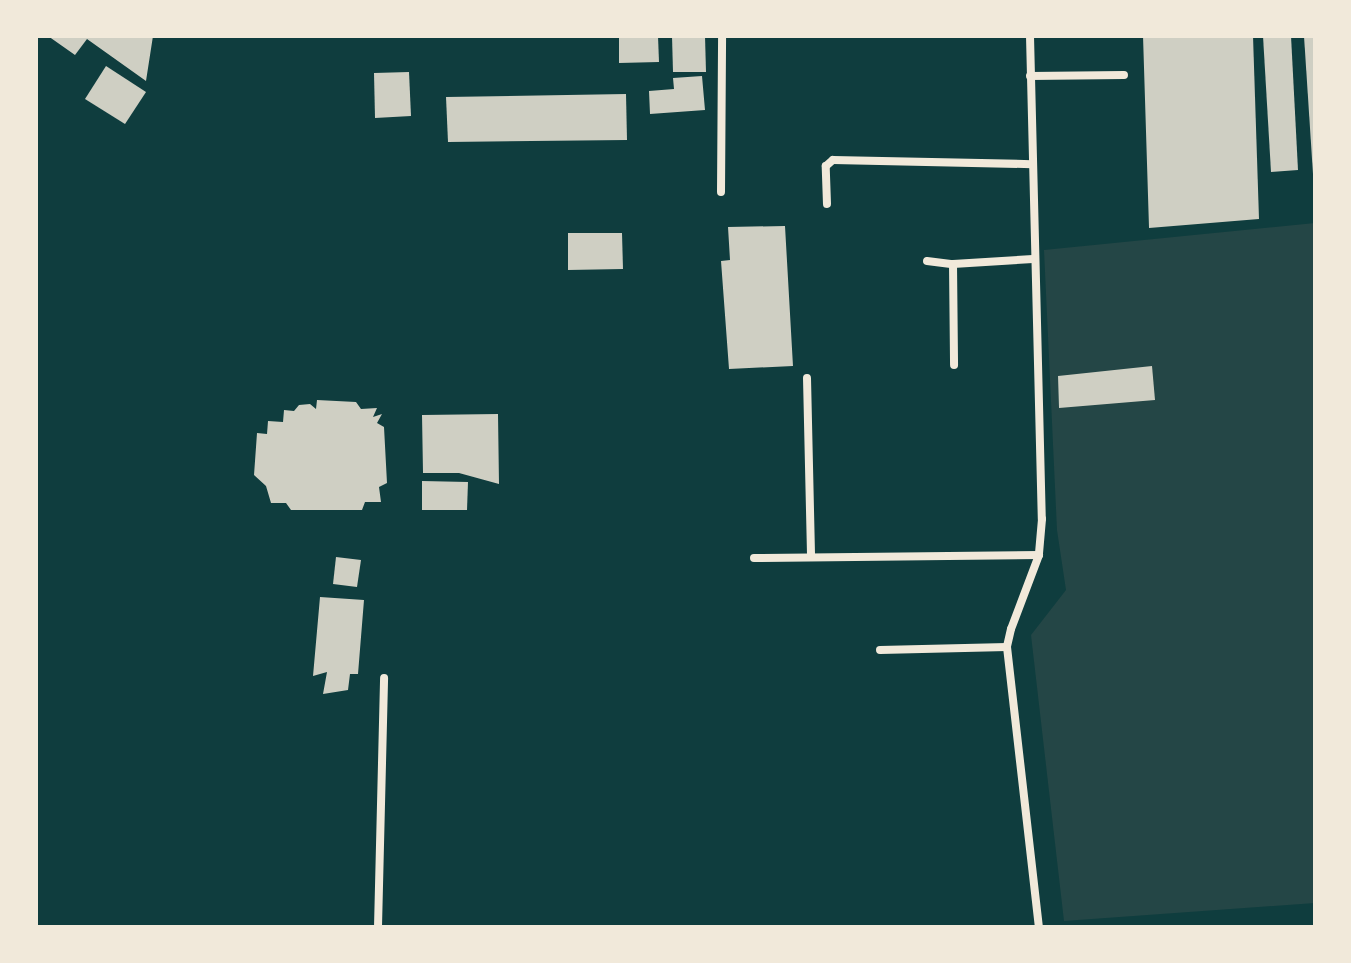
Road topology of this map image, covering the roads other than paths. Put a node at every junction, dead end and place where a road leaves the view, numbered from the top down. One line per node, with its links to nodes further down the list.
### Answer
1 (722, 36): 6 (street)
2 (1030, 36): 4 (street)
3 (1124, 75): 4 (street)
4 (1030, 76): 5 (street)
5 (1032, 164): 7 (street); 8 (street)
6 (721, 192)
7 (827, 204)
8 (1033, 259): 10 (street); 13 (street)
9 (927, 261): 10 (street)
10 (953, 264): 11 (street)
11 (954, 365)
12 (807, 378): 14 (street)
13 (1039, 555): 14 (street); 16 (street)
14 (811, 557): 15 (street)
15 (754, 558)
16 (1007, 647): 17 (street); 20 (street)
17 (880, 650)
18 (384, 678): 19 (street)
19 (378, 927)
20 (1039, 927)

